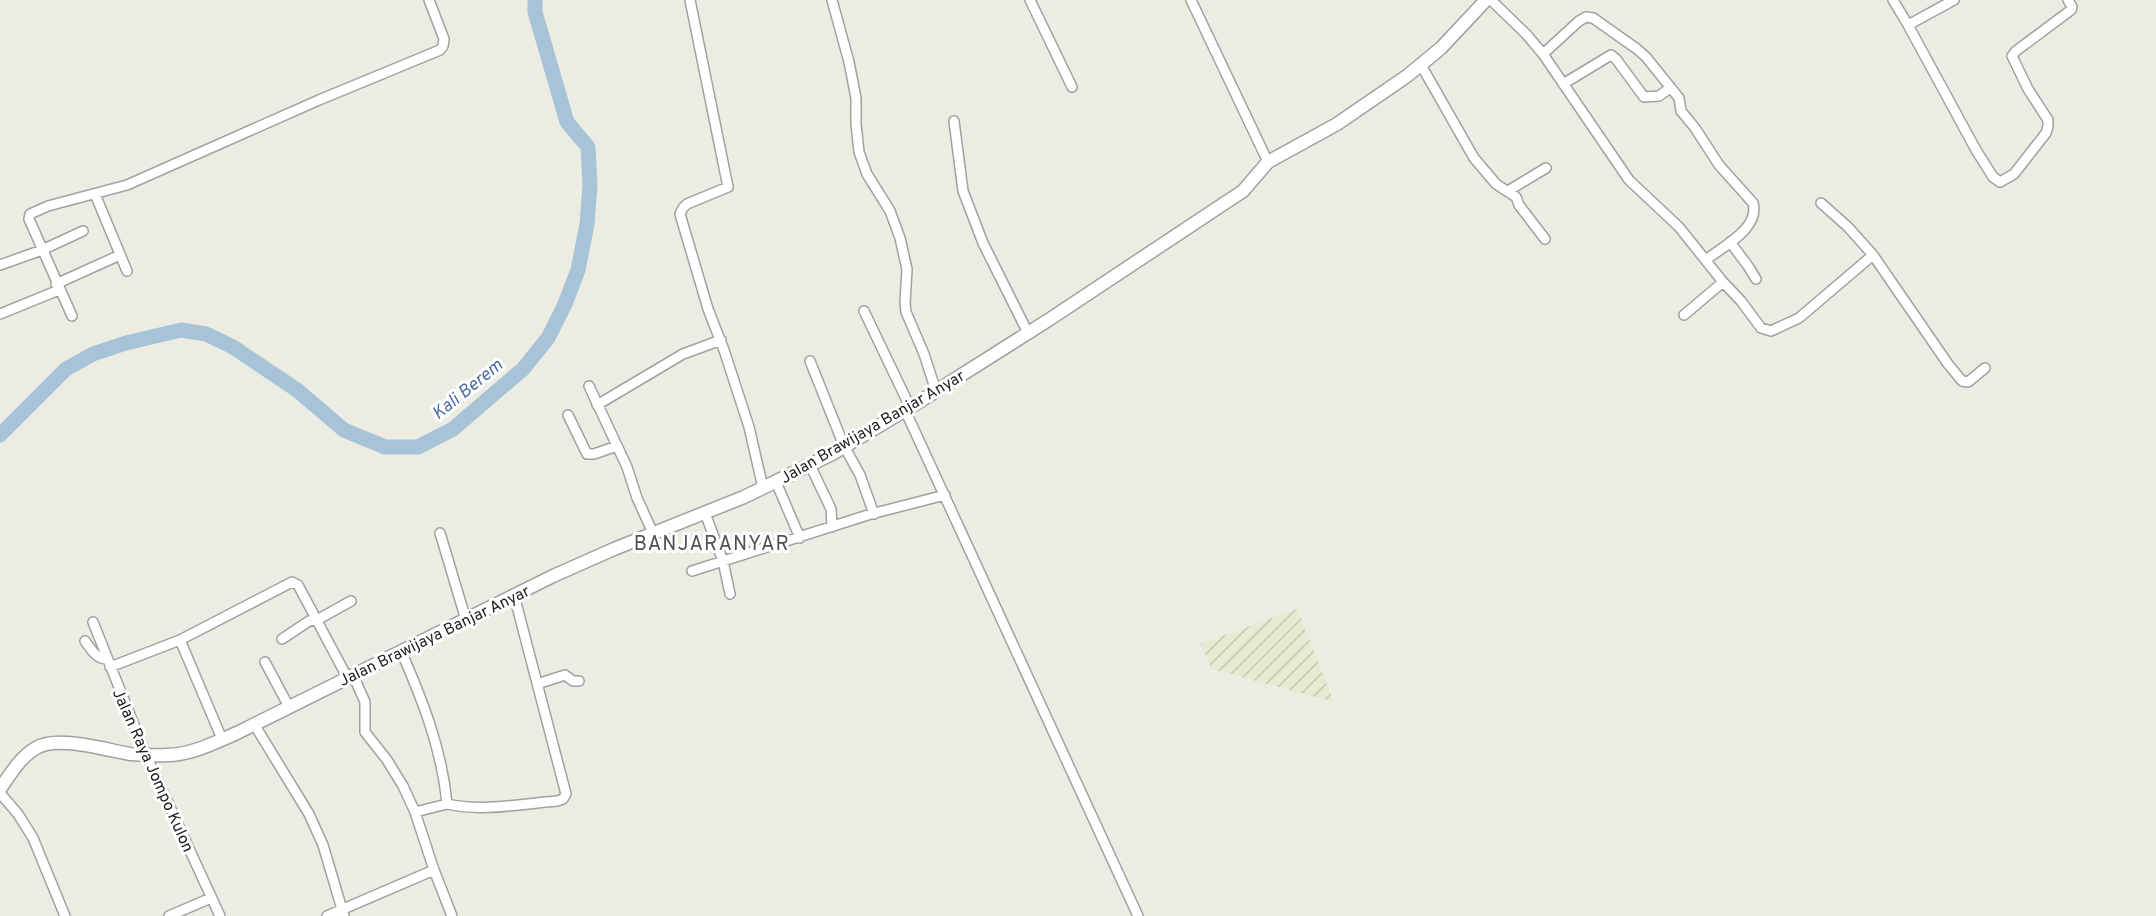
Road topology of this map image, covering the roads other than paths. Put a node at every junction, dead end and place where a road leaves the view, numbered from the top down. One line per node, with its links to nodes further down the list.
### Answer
1 (429, 0): 21 (street)
2 (690, 0): 40 (street)
3 (832, 0): 44 (street)
4 (1030, 0): 15 (street)
5 (1191, 0): 18 (street)
6 (1486, 0): 13 (street, Jalan Brawijaya Banjar Anyar)
7 (1491, 0): 12 (street)
8 (1893, 0): 11 (street)
9 (1954, 0): 11 (street)
10 (2068, 0): 11 (street)
11 (1908, 25)
12 (1543, 54): 14 (street); 16 (street)
13 (1421, 65): 18 (street, Jalan Brawijaya Banjar Anyar); 20 (street)
14 (1563, 84): 16 (street); 29 (street)
15 (1072, 87)
16 (1670, 88): 25 (street)
17 (954, 121): 39 (street)
18 (1268, 162): 39 (street, Jalan Brawijaya Banjar Anyar)
19 (1546, 168): 20 (street)
20 (1508, 191): 24 (street)
21 (95, 194): 26 (street); 27 (street)
22 (1821, 202): 28 (street)
23 (83, 231): 26 (street)
24 (1545, 239)
25 (1730, 242): 29 (street); 32 (street)
26 (42, 250): 30 (street); 34 (street)
27 (120, 255): 31 (street); 34 (street)
28 (1874, 255): 33 (street); 42 (street)
29 (1707, 259): 33 (street)
30 (0, 265)
31 (127, 271)
32 (1756, 279)
33 (1723, 282): 37 (street)
34 (58, 287): 36 (street); 38 (street)
35 (864, 311): 46 (street)
36 (0, 314)
37 (1684, 315)
38 (72, 316)
39 (1028, 333): 44 (street, Jalan Brawijaya Banjar Anyar)
40 (720, 340): 45 (street); 52 (street)
41 (810, 361): 49 (street)
42 (1985, 368)
43 (589, 386): 45 (street)
44 (936, 391): 46 (street, Jalan Brawijaya Banjar Anyar)
45 (597, 405): 48 (street)
46 (908, 408): 49 (street, Jalan Brawijaya Banjar Anyar); 53 (street)
47 (568, 415): 48 (street)
48 (616, 446): 58 (street)
49 (844, 446): 50 (street, Jalan Brawijaya Banjar Anyar); 55 (street)
50 (810, 465): 51 (street, Jalan Brawijaya Banjar Anyar); 56 (street)
51 (776, 482): 52 (street, Jalan Brawijaya Banjar Anyar); 59 (street)
52 (763, 488): 54 (street, Jalan Brawijaya Banjar Anyar)
53 (945, 495): 55 (street); 92 (street)
54 (705, 513): 58 (street, Jalan Brawijaya Banjar Anyar); 60 (street)
55 (874, 513): 56 (street)
56 (832, 527): 59 (street)
57 (440, 533): 66 (street)
58 (652, 533): 63 (street, Jalan Brawijaya Banjar Anyar)
59 (800, 538): 60 (street)
60 (723, 561): 61 (street); 62 (street)
61 (692, 571)
62 (730, 594)
63 (514, 595): 66 (street, Jalan Brawijaya Banjar Anyar); 76 (street)
64 (351, 601): 65 (street)
65 (317, 620): 68 (street); 69 (street); 74 (street)
66 (466, 620): 71 (street, Jalan Brawijaya Banjar Anyar)
67 (93, 622): 73 (street, Jalan Raya Jompo Kulon)
68 (282, 639)
69 (180, 640): 73 (street); 79 (street)
70 (85, 642): 73 (street)
71 (401, 651): 74 (street, Jalan Brawijaya Banjar Anyar); 82 (street)
72 (265, 662): 77 (street)
73 (108, 663): 80 (street, Jalan Raya Jompo Kulon)
74 (350, 676): 77 (street, Jalan Brawijaya Banjar Anyar); 83 (street)
75 (579, 681): 76 (street)
76 (537, 684): 82 (street)
77 (289, 707): 78 (street, Jalan Brawijaya Banjar Anyar)
78 (254, 724): 79 (street, Jalan Brawijaya Banjar Anyar); 86 (street)
79 (222, 739): 80 (street, Jalan Brawijaya Banjar Anyar)
80 (146, 755): 81 (street, Jalan Brawijaya Banjar Anyar); 85 (street, Jalan Raya Jompo Kulon)
81 (0, 791): 87 (street)
82 (447, 804): 83 (street)
83 (415, 812): 84 (street)
84 (434, 870): 86 (street); 91 (street)
85 (211, 898): 88 (street); 89 (street, Jalan Raya Jompo Kulon)
86 (344, 913): 90 (street)
87 (65, 916)
88 (170, 916)
89 (220, 916)
90 (327, 916)
91 (452, 916)
92 (1138, 916)

